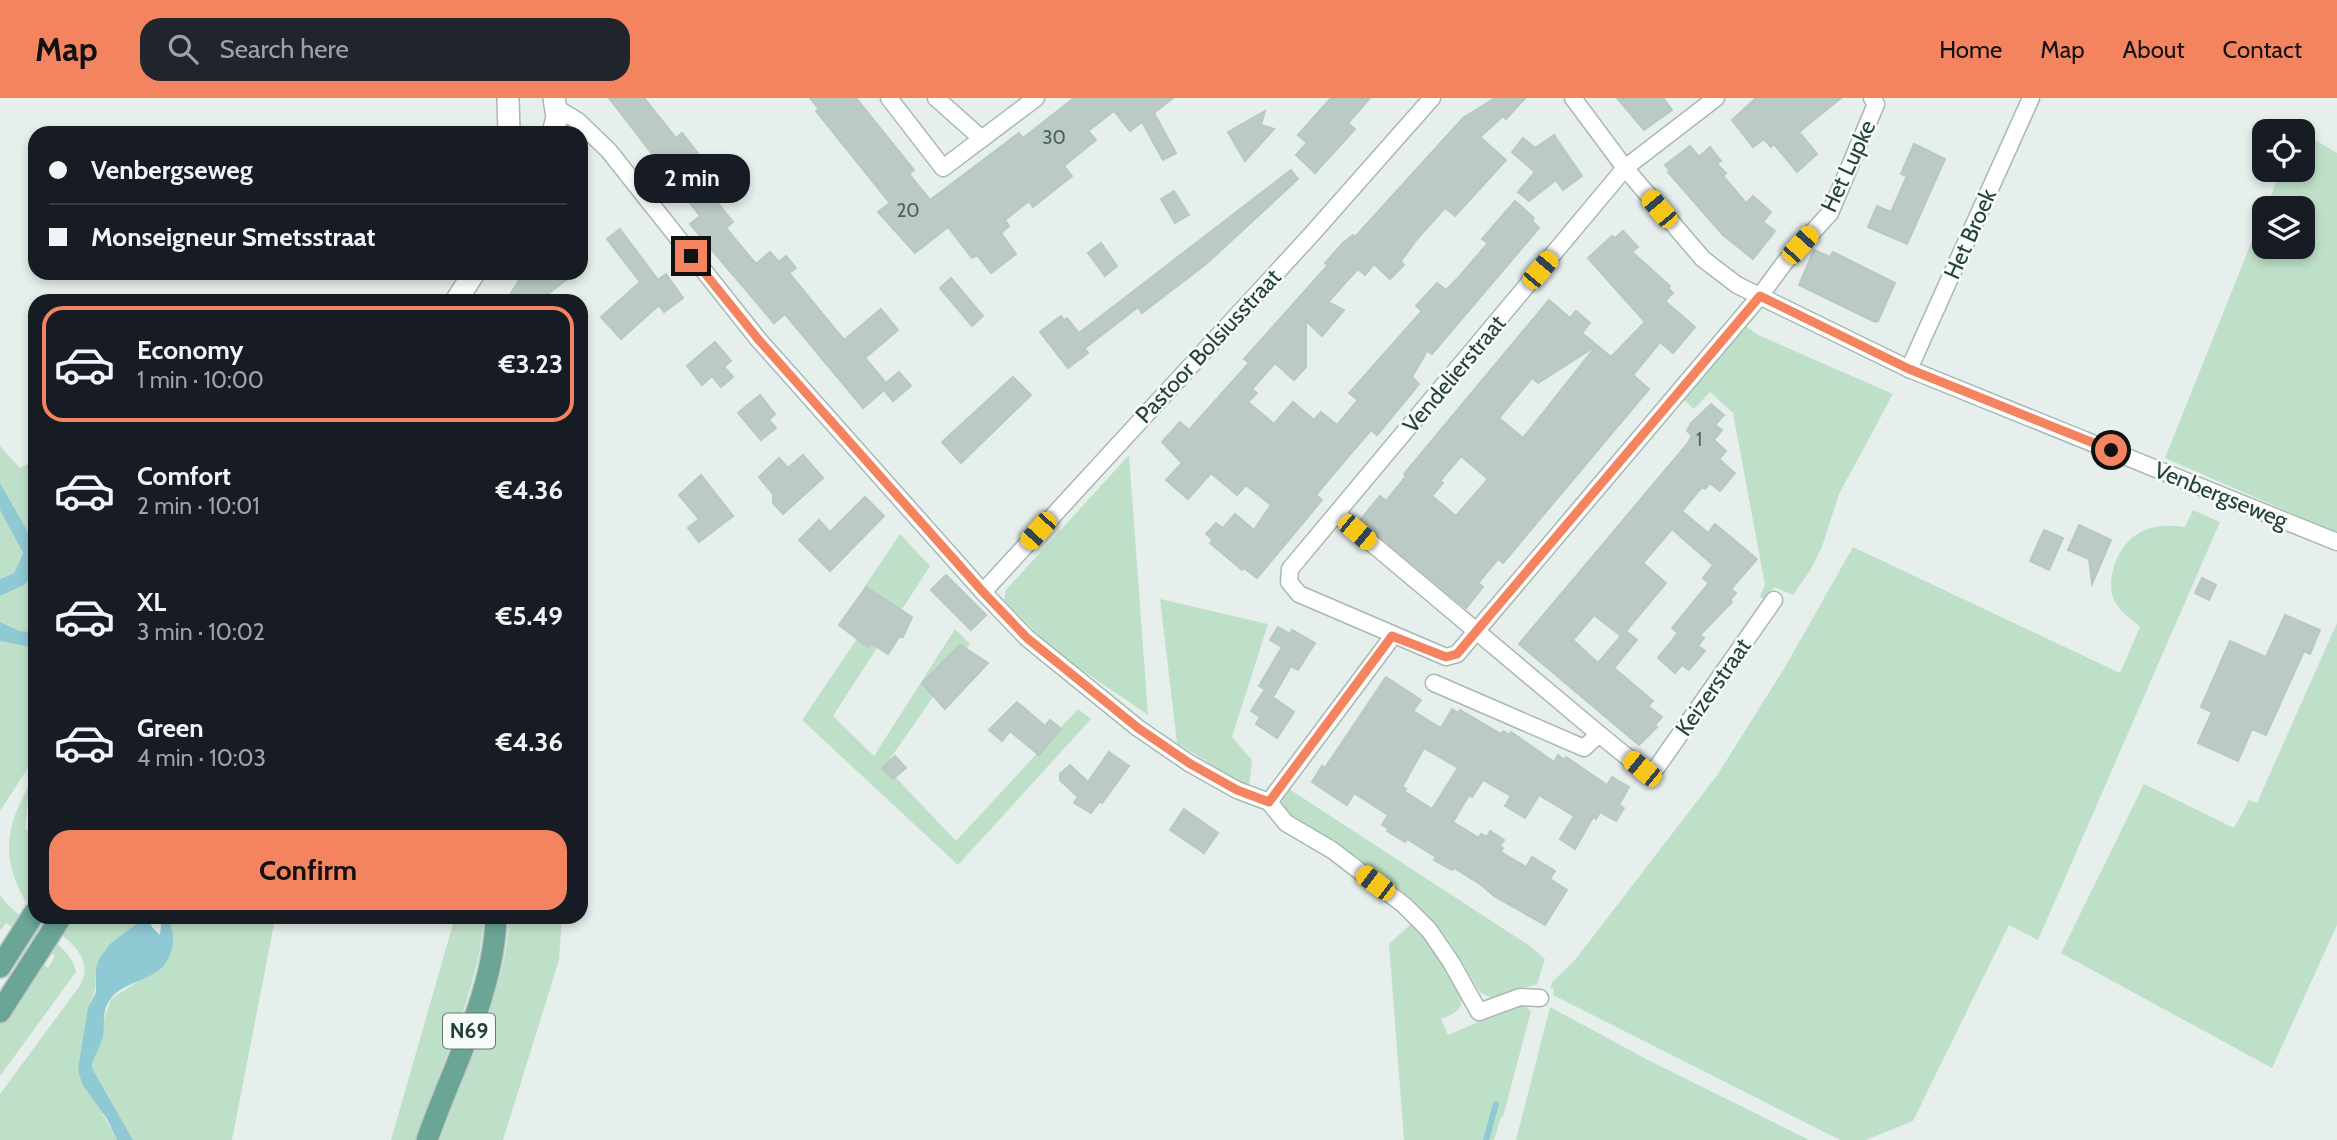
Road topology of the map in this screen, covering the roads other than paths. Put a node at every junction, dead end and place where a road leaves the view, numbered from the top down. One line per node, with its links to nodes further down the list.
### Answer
1 (508, 98): 12 (street)
2 (890, 98): 17 (street)
3 (936, 98): 17 (street)
4 (1036, 98): 17 (street)
5 (1432, 98): 23 (street, Pastoor Bolsiusstraat)
6 (1573, 98): 18 (street, Venbergseweg)
7 (1716, 98): 18 (street, Vendelierstraat)
8 (1872, 98): 19 (street, Het Lupke)
9 (2031, 98): 20 (street, Het Broek)
10 (554, 103): 11 (street); 13 (street)
11 (578, 121): 14 (street); 15 (street)
12 (511, 126)
13 (555, 126)
14 (568, 126)
15 (583, 126)
16 (588, 131): 23 (street)
17 (982, 139)
18 (1625, 168): 19 (street, Venbergseweg); 21 (street, Vendelierstraat)
19 (1760, 296): 20 (street, Venbergseweg); 25 (street)
20 (1909, 369): 22 (street, Venbergseweg)
21 (1338, 515): 25 (street); 26 (street, Vendelierstraat)
22 (2337, 542)
23 (983, 592): 29 (street)
24 (1774, 600): 28 (street, Keizerstraat)
25 (1476, 631): 26 (street); 28 (street)
26 (1392, 636): 29 (street)
27 (1434, 683): 28 (street)
28 (1599, 734)
29 (1269, 802): 34 (street)
30 (28, 923): 33 (main road)
31 (57, 924): 35 (main road)
32 (496, 924): 36 (main road, N69)
33 (0, 967)
34 (1539, 998)
35 (0, 1012)
36 (428, 1140)

